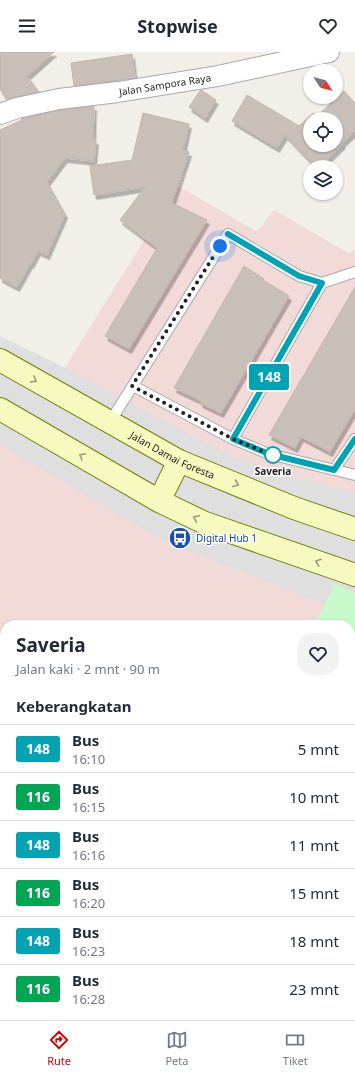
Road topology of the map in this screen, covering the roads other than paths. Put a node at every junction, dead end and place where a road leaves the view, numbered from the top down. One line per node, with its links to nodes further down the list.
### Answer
1 (329, 52): 2 (street, Jalan Sampora Raya)
2 (0, 114)
3 (355, 272): 4 (lane)
4 (322, 283): 6 (lane); 9 (lane)
5 (0, 360): 8 (main road, Jalan Damai Foresta, one-way to 8)
6 (132, 386): 8 (lane); 9 (lane)
7 (0, 409): 14 (main road, one-way to 7)
8 (110, 422): 11 (main road, Jalan Damai Foresta)
9 (233, 439): 12 (lane)
10 (355, 439): 12 (lane)
11 (179, 461): 14 (main road); 15 (main road, Jalan Damai Foresta, one-way to 15)
12 (334, 470): 13 (lane)
13 (355, 475)
14 (159, 501): 16 (main road, one-way to 14)
15 (355, 529)
16 (355, 575)

